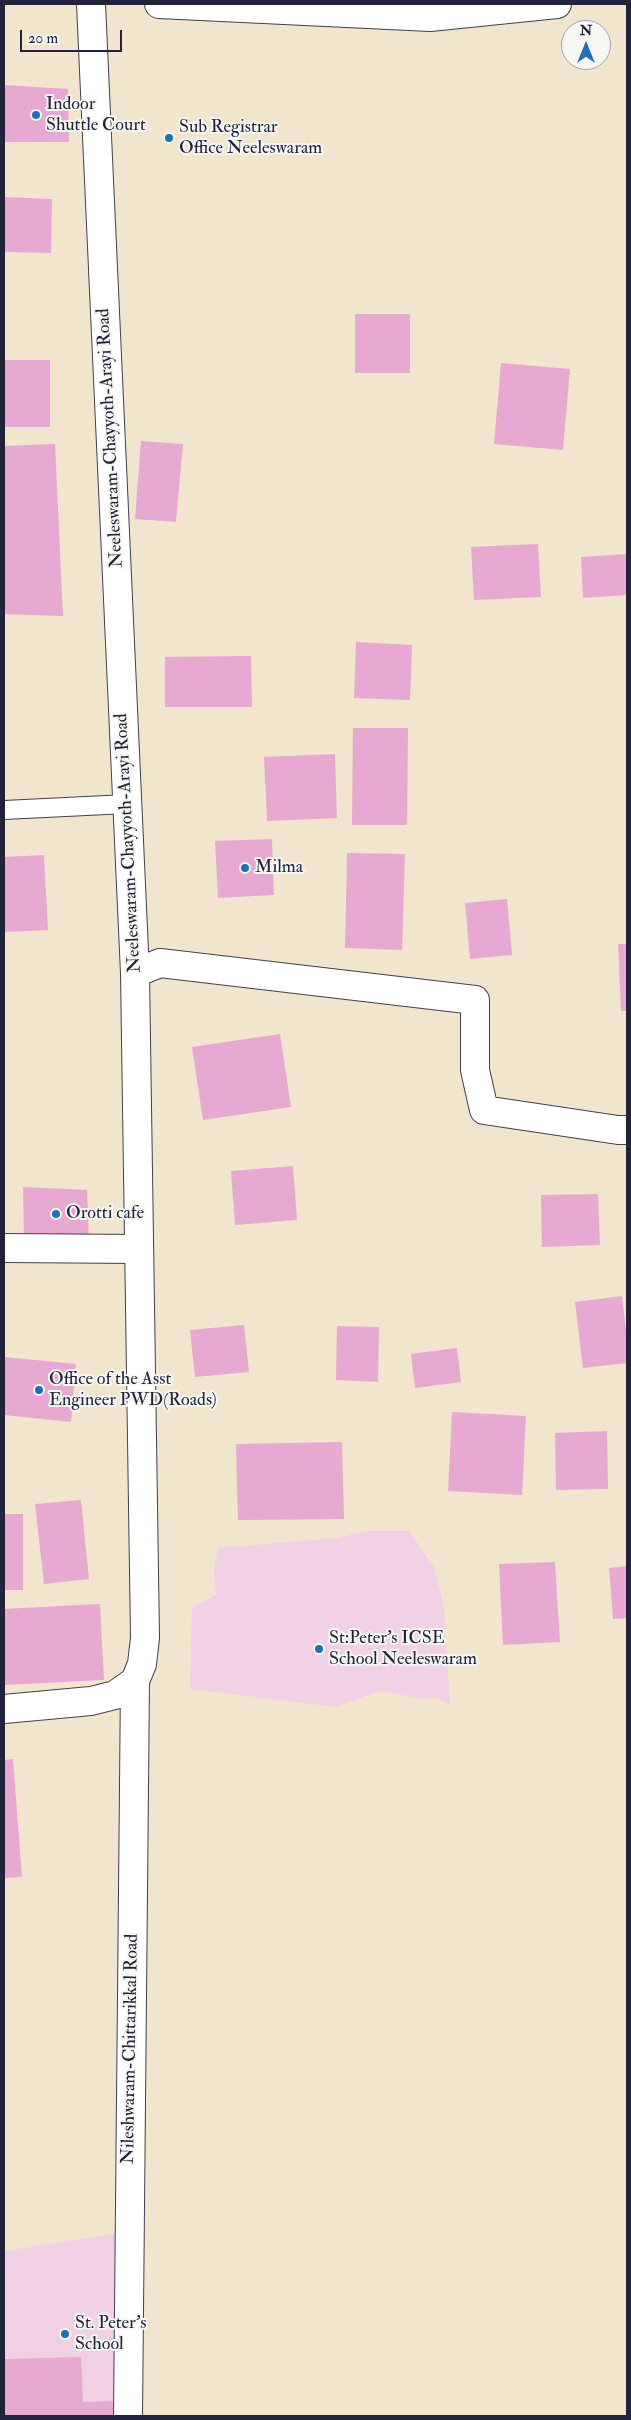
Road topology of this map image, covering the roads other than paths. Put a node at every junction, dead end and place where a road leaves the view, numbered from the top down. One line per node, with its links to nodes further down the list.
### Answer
1 (91, 4): 4 (main road, Neeleswaram-Chayyoth-Arayi Road)
2 (159, 4): 3 (main road)
3 (557, 4)
4 (127, 804): 5 (lane); 6 (main road, Neeleswaram-Chayyoth-Arayi Road)
5 (4, 810)
6 (135, 973): 7 (main road); 9 (main road, Neeleswaram-Chayyoth-Arayi Road)
7 (627, 1130)
8 (4, 1248): 9 (main road)
9 (139, 1249): 10 (main road, Neeleswaram-Chayyoth-Arayi Road)
10 (135, 1681): 11 (main road); 12 (main road, Nileshwaram-Chittarikkal Road)
11 (4, 1709)
12 (128, 2416)

